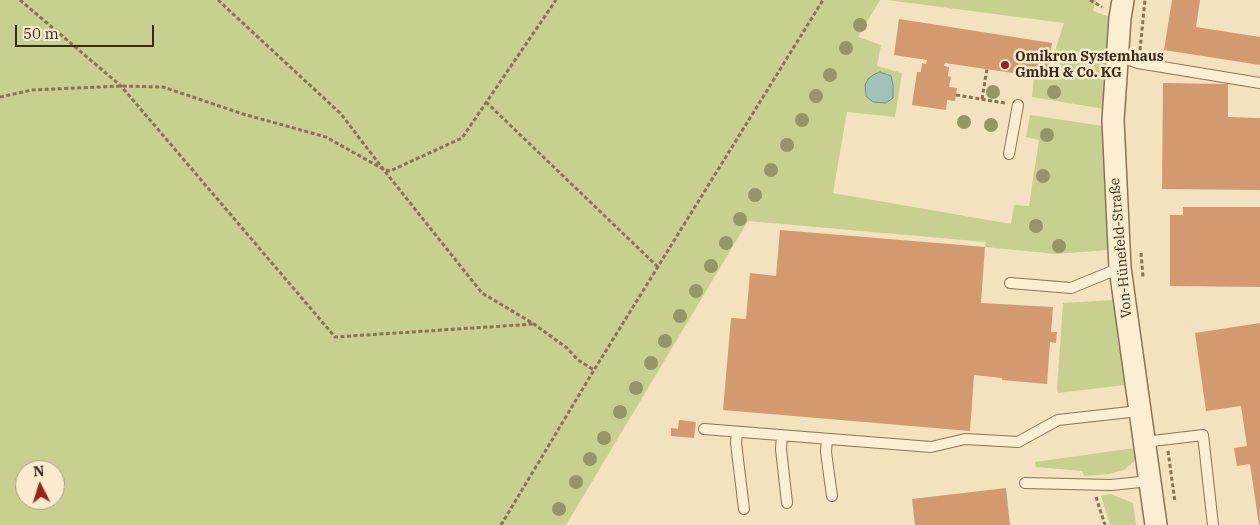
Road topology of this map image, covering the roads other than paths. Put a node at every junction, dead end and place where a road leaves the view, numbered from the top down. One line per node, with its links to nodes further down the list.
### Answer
1 (1123, 0): 2 (street, Von-Hünefeld-Straße)
2 (1128, 60): 3 (lane); 6 (street, Von-Hünefeld-Straße)
3 (1260, 83)
4 (1018, 105): 5 (lane)
5 (1010, 154)
6 (1120, 268): 7 (lane); 8 (street, Von-Hünefeld-Straße)
7 (1010, 283)
8 (1139, 410): 12 (lane); 13 (street, Von-Hünefeld-Straße)
9 (704, 429): 10 (lane)
10 (738, 432): 11 (lane); 18 (lane)
11 (782, 435): 12 (lane); 17 (lane)
12 (827, 439): 16 (lane)
13 (1144, 442): 14 (street, Von-Hünefeld-Straße); 20 (lane)
14 (1150, 481): 15 (lane); 19 (street, Von-Hünefeld-Straße)
15 (1025, 483)
16 (832, 496)
17 (787, 503)
18 (744, 508)
19 (1156, 525)
20 (1213, 525)

